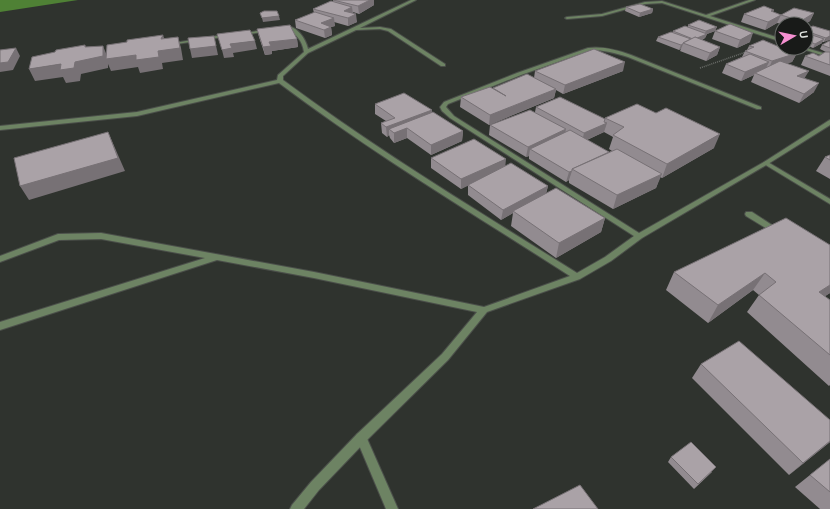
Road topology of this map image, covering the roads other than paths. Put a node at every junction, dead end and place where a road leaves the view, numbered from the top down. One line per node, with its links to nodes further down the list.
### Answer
1 (414, 0): 6 (street)
2 (753, 0): 3 (street)
3 (707, 16): 4 (street); 8 (street)
4 (568, 18)
5 (295, 23): 10 (street)
6 (353, 29): 10 (street); 13 (street)
7 (271, 30): 9 (street)
8 (774, 38)
9 (163, 44)
10 (306, 52): 14 (street)
11 (814, 52): 12 (street)
12 (830, 57)
13 (443, 66)
14 (280, 81): 17 (street); 25 (street)
15 (759, 108): 22 (street)
16 (830, 122): 18 (street)
17 (0, 128)
18 (766, 163): 19 (street); 22 (street)
19 (830, 202)
20 (749, 214): 21 (street)
21 (783, 235)
22 (639, 236): 25 (street)
23 (215, 258): 24 (street); 26 (street); 27 (street)
24 (0, 259)
25 (577, 277): 26 (street)
26 (484, 310): 28 (street)
27 (0, 326)
28 (361, 438): 29 (street); 30 (street)
29 (296, 509)
30 (392, 509)

